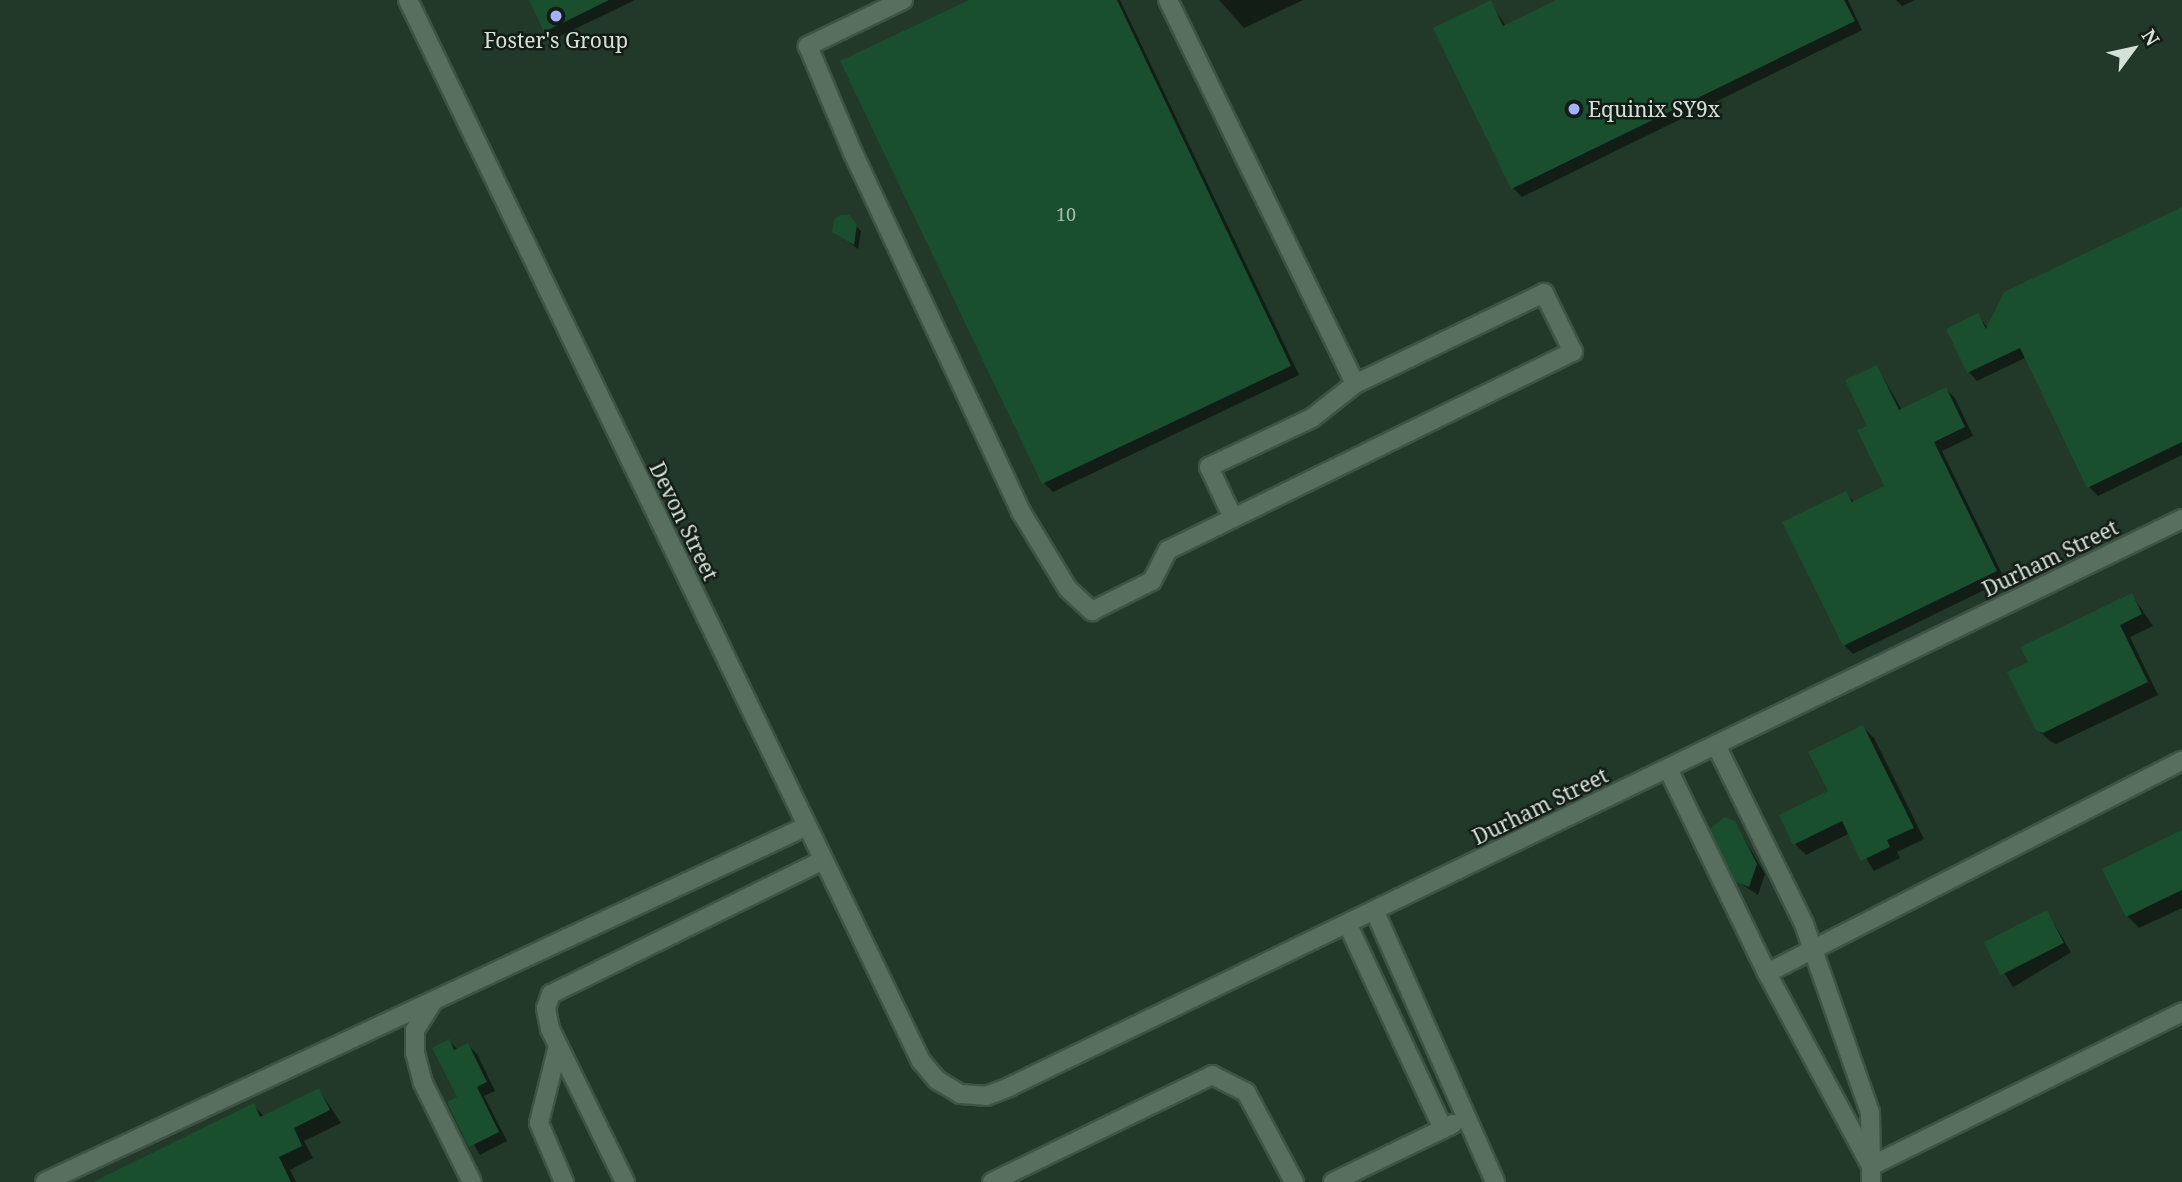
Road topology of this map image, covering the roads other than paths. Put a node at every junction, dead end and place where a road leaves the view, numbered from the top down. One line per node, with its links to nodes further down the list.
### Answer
1 (408, 0): 10 (street, Devon Street)
2 (903, 0): 5 (street)
3 (1168, 0): 4 (street)
4 (1355, 384): 5 (street); 5 (street)
5 (1233, 517)
6 (2182, 519): 7 (street, Durham Street)
7 (1716, 745): 9 (street, Durham Street); 14 (street)
8 (2182, 761): 14 (street)
9 (1668, 769): 12 (street, Durham Street); 15 (street)
10 (807, 826): 11 (street, Devon Street); 16 (street)
11 (823, 860): 18 (street); 19 (street, Devon Street)
12 (1375, 912): 13 (street, Durham Street); 20 (street)
13 (1348, 925): 19 (street, Durham Street); 21 (street)
14 (1813, 949): 15 (street); 22 (street)
15 (1767, 973): 22 (street)
16 (434, 1000): 23 (street); 24 (street)
17 (2182, 1012): 22 (street)
18 (558, 1045): 25 (street); 26 (street)
19 (921, 1061)
20 (1466, 1119): 21 (street); 30 (street)
21 (1443, 1129): 29 (street)
22 (1871, 1174)
23 (45, 1182)
24 (472, 1182)
25 (564, 1182)
26 (625, 1182)
27 (992, 1182): 28 (street)
28 (1294, 1182)
29 (1333, 1182)
30 (1495, 1182)

